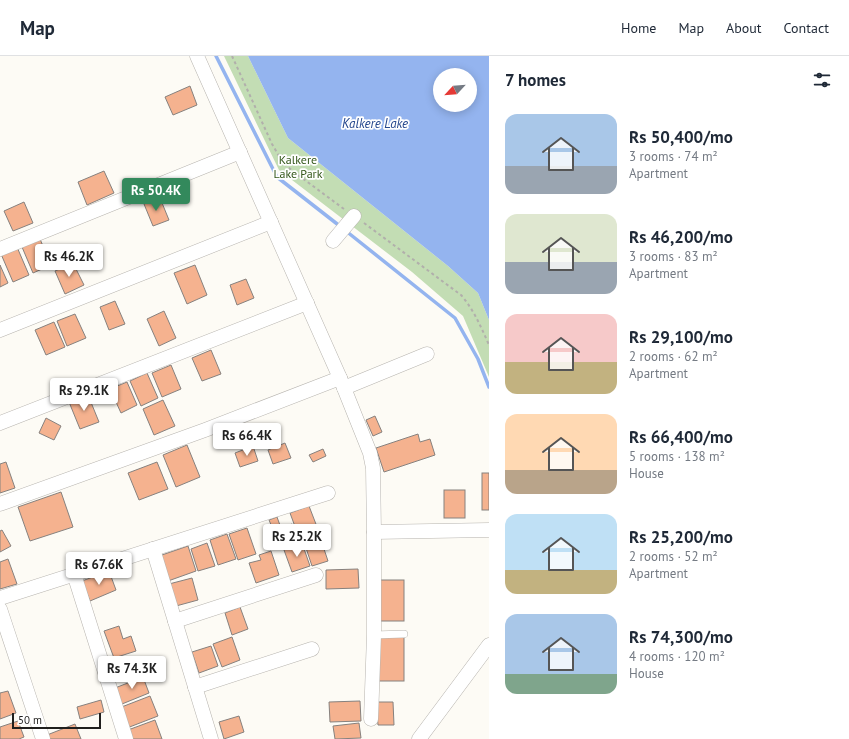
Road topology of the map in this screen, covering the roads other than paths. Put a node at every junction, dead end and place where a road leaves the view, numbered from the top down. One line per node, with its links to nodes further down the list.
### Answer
1 (197, 56): 2 (street)
2 (240, 152): 3 (street); 4 (street)
3 (271, 222): 5 (street); 6 (street)
4 (0, 249)
5 (307, 303): 8 (street); 9 (street)
6 (0, 330)
7 (427, 354): 8 (street)
8 (342, 383): 11 (street); 13 (street)
9 (0, 422)
10 (328, 493): 14 (street)
11 (0, 504)
12 (489, 530): 13 (street)
13 (374, 532): 21 (street)
14 (153, 549): 15 (street); 19 (street)
15 (74, 574): 17 (street); 27 (street)
16 (316, 575): 19 (street)
17 (0, 598)
18 (0, 609): 26 (street)
19 (175, 622): 24 (street)
20 (404, 634): 21 (lane)
21 (374, 635): 25 (street)
22 (489, 645): 29 (street)
23 (312, 649): 24 (street)
24 (195, 687): 28 (street)
25 (371, 719)
26 (43, 739)
27 (126, 739)
28 (211, 739)
29 (419, 739)

